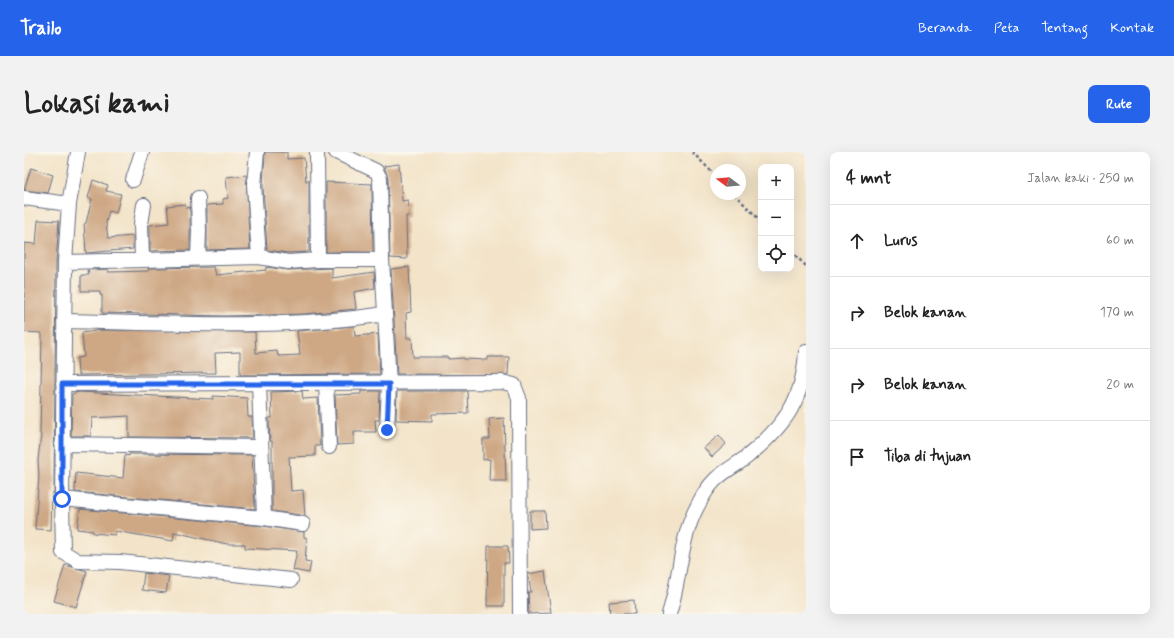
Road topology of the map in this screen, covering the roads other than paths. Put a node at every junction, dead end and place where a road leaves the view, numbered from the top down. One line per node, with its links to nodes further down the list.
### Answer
1 (78, 152): 9 (street)
2 (142, 152): 6 (street)
3 (257, 152): 11 (street)
4 (317, 152): 14 (street)
5 (336, 152): 15 (street)
6 (133, 180)
7 (24, 198): 9 (street)
8 (198, 198): 12 (street)
9 (69, 204): 16 (street)
10 (144, 205): 13 (street)
11 (259, 257): 12 (street); 14 (street)
12 (198, 258): 13 (street)
13 (142, 259): 16 (street)
14 (318, 260): 15 (street)
15 (382, 260): 17 (street)
16 (64, 262): 18 (street)
17 (385, 314): 18 (street); 23 (street)
18 (64, 321): 22 (street)
19 (806, 352): 33 (street)
20 (259, 383): 21 (street); 22 (street); 26 (street)
21 (326, 383): 23 (street); 27 (street)
22 (62, 384): 25 (street)
23 (389, 384): 24 (street); 32 (street)
24 (387, 430)
25 (62, 444): 26 (street); 28 (street)
26 (262, 446): 29 (street)
27 (329, 447)
28 (62, 499): 29 (street); 31 (street)
29 (264, 518): 30 (street)
30 (303, 524)
31 (291, 580)
32 (520, 614)
33 (669, 614)

